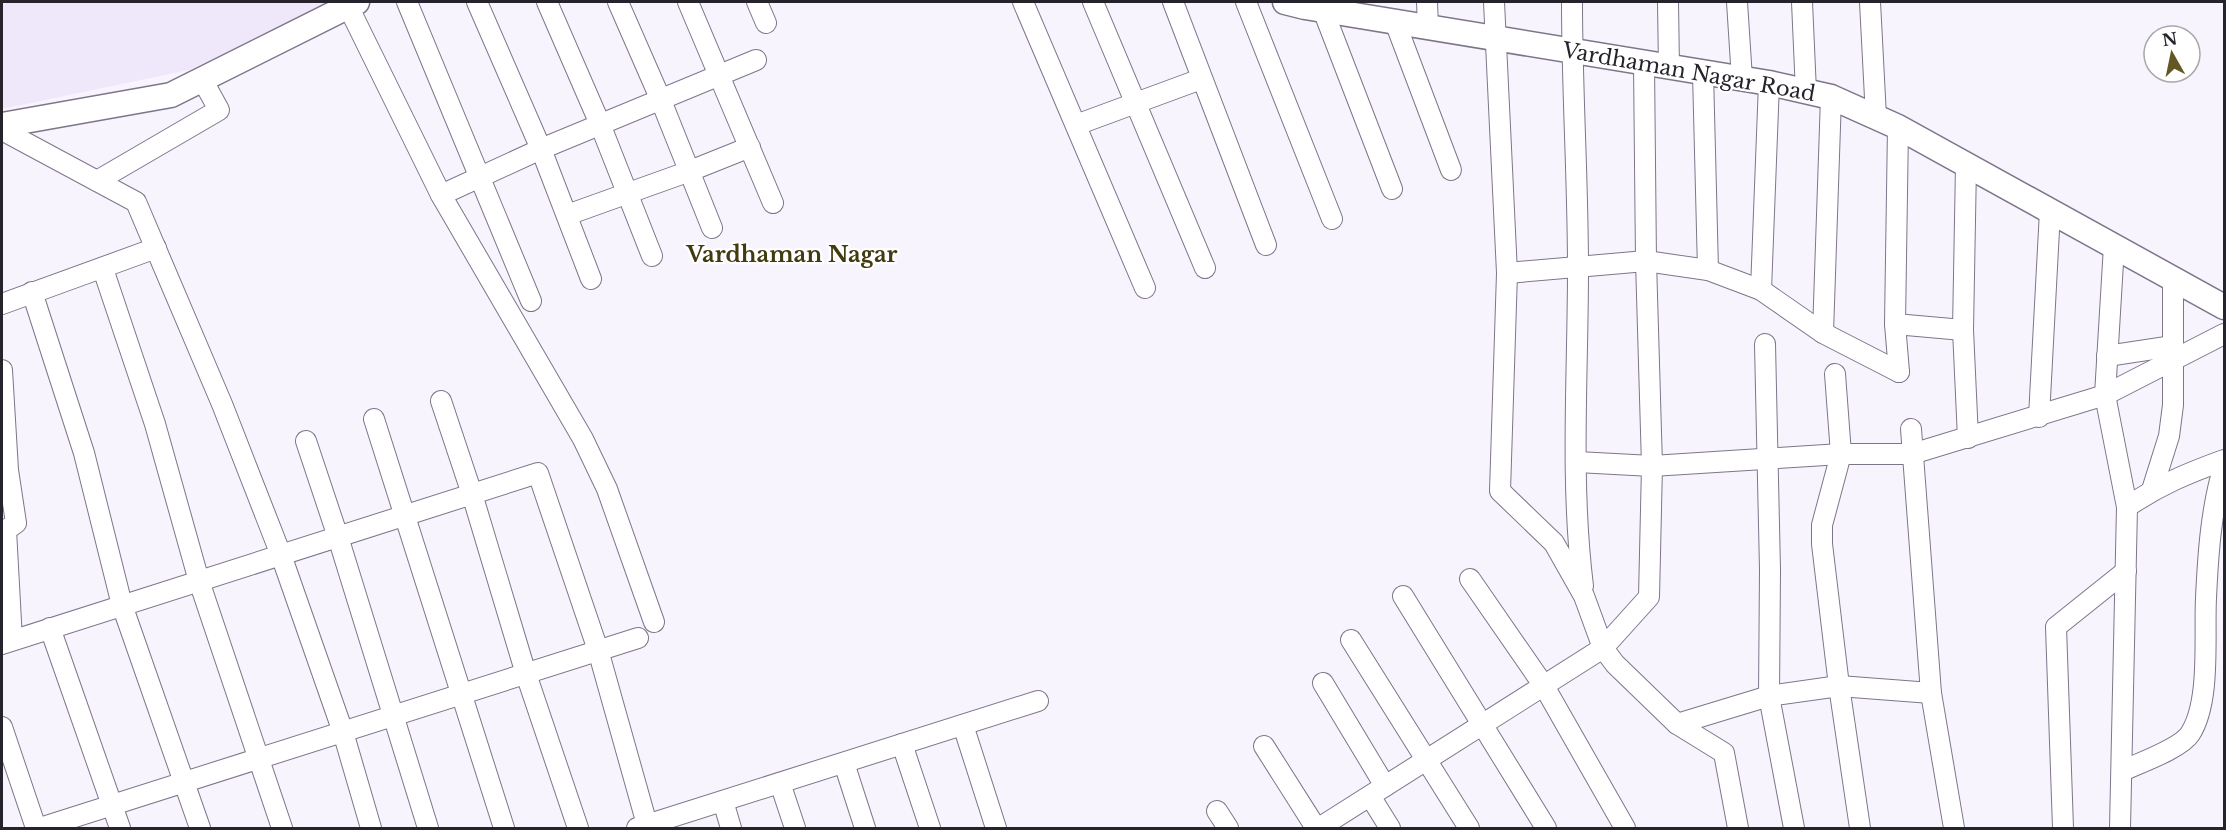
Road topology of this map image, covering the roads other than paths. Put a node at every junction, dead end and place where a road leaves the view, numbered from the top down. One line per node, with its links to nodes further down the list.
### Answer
1 (407, 2): 49 (street)
2 (477, 2): 45 (street)
3 (548, 2): 39 (street)
4 (618, 2): 36 (street)
5 (688, 2): 29 (street)
6 (757, 2): 21 (street)
7 (1023, 2): 40 (street)
8 (1093, 2): 37 (street)
9 (1173, 2): 31 (street)
10 (1246, 2): 57 (street)
11 (1427, 2): 22 (street)
12 (1494, 2): 23 (street)
13 (1572, 2): 24 (street)
14 (1668, 2): 27 (street)
15 (1737, 2): 32 (street)
16 (1802, 2): 34 (street)
17 (1870, 2): 38 (street)
18 (353, 4): 30 (street); 53 (street)
19 (1304, 5): 20 (street, Vardhaman Nagar Road); 51 (street)
20 (1395, 22): 22 (street, Vardhaman Nagar Road); 47 (street)
21 (766, 23)
22 (1428, 27): 23 (street, Vardhaman Nagar Road)
23 (1494, 39): 24 (street, Vardhaman Nagar Road); 68 (street)
24 (1572, 52): 26 (street, Vardhaman Nagar Road); 64 (street)
25 (756, 60): 29 (street)
26 (1644, 63): 27 (street, Vardhaman Nagar Road); 63 (street)
27 (1669, 68): 28 (street, Vardhaman Nagar Road)
28 (1702, 73): 32 (street, Vardhaman Nagar Road); 67 (street)
29 (721, 75): 36 (street); 44 (street)
30 (202, 79): 41 (street); 50 (street)
31 (1201, 79): 37 (street); 59 (street)
32 (1742, 79): 33 (street, Vardhaman Nagar Road)
33 (1769, 83): 34 (street, Vardhaman Nagar Road); 72 (street)
34 (1806, 92): 35 (street, Vardhaman Nagar Road)
35 (1831, 97): 38 (street, Vardhaman Nagar Road); 79 (street)
36 (660, 98): 39 (street); 48 (street)
37 (1135, 101): 40 (street); 65 (street)
38 (1876, 117): 42 (street, Vardhaman Nagar Road)
39 (600, 124): 45 (street); 52 (street)
40 (1076, 124): 71 (street)
41 (2, 125)
42 (1898, 127): 46 (street, Vardhaman Nagar Road); 77 (street)
43 (2, 130): 50 (street)
44 (750, 147): 48 (street); 54 (street)
45 (541, 149): 49 (street); 56 (street)
46 (1966, 165): 55 (street, Vardhaman Nagar Road); 78 (street)
47 (1451, 170)
48 (690, 171): 52 (street); 58 (street)
49 (481, 176): 53 (street); 74 (street)
50 (97, 182): 61 (street)
51 (1392, 189)
52 (628, 194): 56 (street); 62 (street)
53 (441, 195): 114 (street)
54 (773, 203)
55 (2050, 211): 60 (street, Vardhaman Nagar Road); 88 (street)
56 (567, 215): 69 (street)
57 (1332, 219)
58 (712, 228)
59 (1266, 246)
60 (2114, 246): 70 (street, Vardhaman Nagar Road); 83 (street)
61 (156, 248): 66 (street); 107 (street)
62 (652, 256)
63 (1646, 261): 64 (street); 67 (street); 98 (street)
64 (1578, 266): 68 (street); 97 (street)
65 (1205, 268)
66 (103, 269): 73 (street); 110 (street)
67 (1708, 270): 72 (street)
68 (1507, 273): 112 (street)
69 (591, 279)
70 (2173, 279): 76 (street, Vardhaman Nagar Road); 82 (street)
71 (1145, 288)
72 (1761, 290): 79 (street)
73 (32, 292): 75 (street); 113 (street)
74 (531, 301)
75 (2, 304)
76 (2224, 307)
77 (1895, 324): 78 (street); 79 (street)
78 (1963, 330): 91 (street)
79 (1823, 333)
80 (2224, 333): 82 (street)
81 (1765, 344): 95 (street)
82 (2174, 353): 83 (street); 86 (street); 101 (street)
83 (2107, 356): 86 (street)
84 (2, 370): 100 (street)
85 (1835, 374): 93 (street)
86 (2105, 395): 88 (street); 103 (street)
87 (441, 401): 102 (street)
88 (2039, 417): 91 (street)
89 (374, 419): 104 (street)
90 (1911, 429): 94 (street)
91 (1968, 438): 94 (street)
92 (306, 441): 106 (street)
93 (1841, 454): 94 (street); 95 (street); 124 (street)
94 (1912, 454): 125 (street)
95 (1767, 459): 98 (street); 127 (street)
96 (2224, 460): 101 (street)
97 (1577, 462): 98 (street); 112 (street)
98 (1652, 466): 119 (street)
99 (2224, 466): 140 (street)
100 (5, 471): 105 (street)
101 (2152, 490): 103 (street)
102 (472, 494): 104 (street); 120 (street); 121 (street)
103 (2127, 507): 108 (street)
104 (405, 515): 106 (street); 126 (street)
105 (4, 530): 118 (street)
106 (338, 537): 107 (street); 129 (street)
107 (281, 555): 110 (street); 134 (street)
108 (2126, 571): 140 (street); 171 (street)
109 (1470, 579): 123 (street)
110 (199, 581): 113 (street); 137 (street)
111 (1403, 596): 132 (street)
112 (1584, 596): 119 (street)
113 (122, 605): 115 (street); 141 (street)
114 (654, 622)
115 (50, 628): 118 (street); 145 (street)
116 (638, 638): 120 (street)
117 (1351, 640): 138 (street)
118 (7, 642)
119 (1603, 648): 123 (street); 130 (street)
120 (598, 650): 121 (street); 148 (street)
121 (526, 674): 126 (street); 156 (street)
122 (1323, 683): 143 (street)
123 (1544, 686): 132 (street); 167 (street)
124 (1839, 686): 125 (street); 127 (street); 169 (street)
125 (1931, 693): 170 (street)
126 (461, 694): 129 (street); 155 (street)
127 (1769, 696): 130 (street); 168 (street)
128 (1038, 701): 131 (street)
129 (392, 716): 134 (street); 154 (street)
130 (1677, 724): 147 (street)
131 (963, 725): 135 (street); 161 (street)
132 (1482, 725): 138 (street); 166 (street)
133 (2, 727): 149 (street)
134 (343, 732): 137 (street); 153 (street)
135 (902, 744): 139 (street); 160 (street)
136 (1264, 746): 163 (street)
137 (260, 759): 141 (street); 152 (street)
138 (1427, 760): 143 (street); 165 (street)
139 (844, 763): 142 (street); 159 (street)
140 (2122, 771): 172 (street)
141 (186, 782): 145 (street); 151 (street)
142 (780, 783): 144 (street); 158 (street)
143 (1377, 791): 163 (street); 164 (street)
144 (723, 801): 148 (street); 157 (street)
145 (112, 805): 149 (street); 150 (street)
146 (1217, 811): 162 (street)
147 (1733, 826)
148 (644, 827)
149 (38, 828)
150 (120, 828)
151 (200, 828)
152 (282, 828)
153 (371, 828)
154 (428, 828)
155 (504, 828)
156 (578, 828)
157 (731, 828)
158 (795, 828)
159 (865, 828)
160 (930, 828)
161 (996, 828)
162 (1228, 828)
163 (1317, 828)
164 (1390, 828)
165 (1469, 828)
166 (1546, 828)
167 (1625, 828)
168 (1794, 828)
169 (1860, 828)
170 (1954, 828)
171 (2063, 828)
172 (2120, 828)

